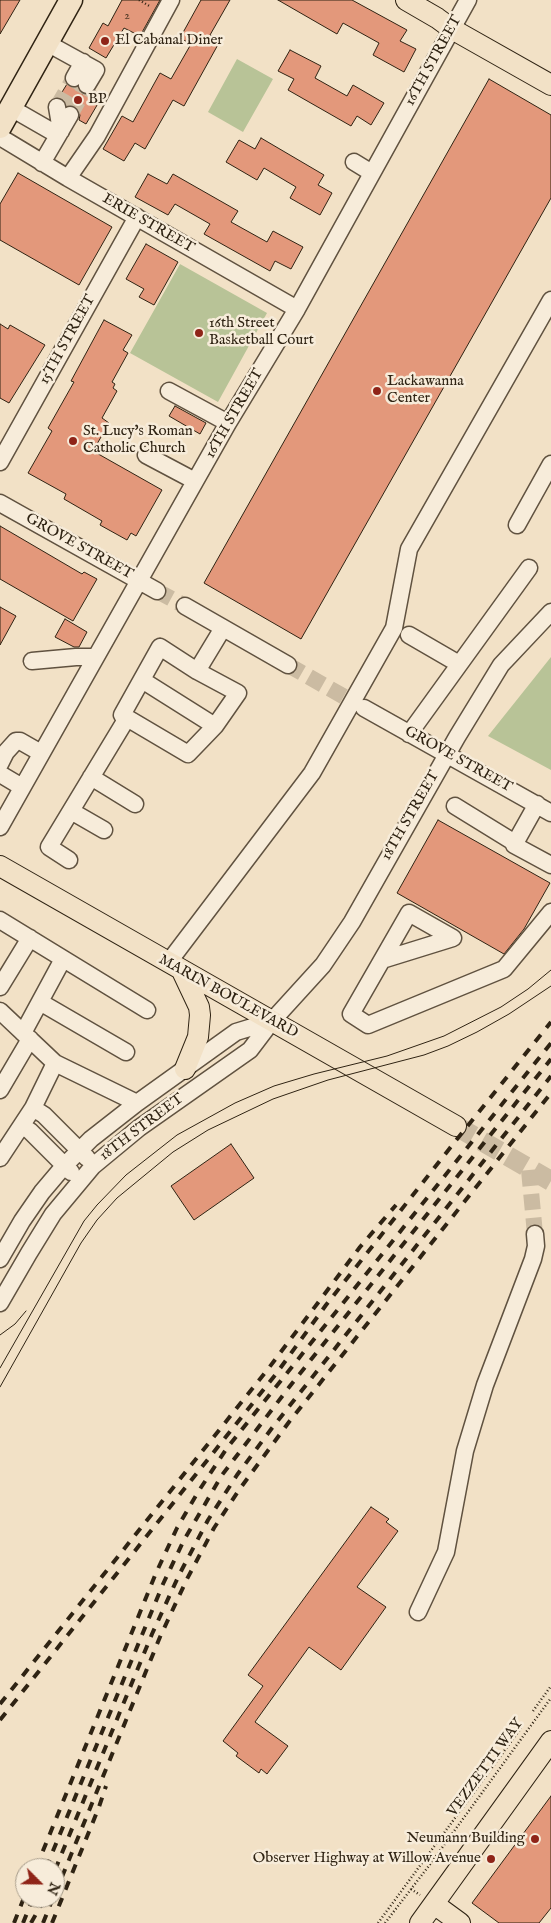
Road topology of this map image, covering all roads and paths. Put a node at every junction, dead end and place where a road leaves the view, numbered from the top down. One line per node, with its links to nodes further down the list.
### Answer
1 (53, 0): 9 (highway)
2 (72, 0): 9 (highway)
3 (139, 0): 7 (path)
4 (171, 0): 19 (street)
5 (406, 0): 8 (main road)
6 (468, 0): 8 (street, 16TH STREET)
7 (152, 8)
8 (452, 29): 11 (main road); 18 (street, 16TH STREET)
9 (47, 43): 10 (street); 13 (highway)
10 (81, 81)
11 (551, 85)
12 (64, 111): 14 (street)
13 (5, 117): 14 (street)
14 (59, 133): 17 (street)
15 (0, 137): 17 (street, ERIE STREET)
16 (354, 162): 18 (street)
17 (42, 163): 19 (street, ERIE STREET)
18 (372, 173): 22 (street, 16TH STREET)
19 (68, 178): 20 (street, ERIE STREET)
20 (137, 217): 22 (street, ERIE STREET); 26 (street, 15TH STREET)
21 (551, 300): 69 (street)
22 (297, 309): 24 (street, 16TH STREET)
23 (169, 391): 24 (street)
24 (228, 422): 28 (street, 16TH STREET)
25 (146, 455): 28 (street)
26 (0, 462)
27 (551, 464): 30 (street)
28 (195, 481): 32 (street, 16TH STREET)
29 (0, 503): 32 (street, GROVE STREET)
30 (518, 525)
31 (529, 568): 40 (street)
32 (139, 580): 33 (street, GROVE STREET); 38 (street, 16TH STREET)
33 (157, 591)
34 (185, 606): 36 (street)
35 (551, 612): 49 (street, 18TH STREET)
36 (223, 628): 41 (street); 42 (street)
37 (409, 635): 40 (street)
38 (96, 657): 39 (street); 48 (street, 16TH STREET)
39 (32, 661)
40 (460, 664): 47 (street)
41 (288, 665)
42 (197, 671): 43 (street); 46 (street)
43 (142, 680): 45 (street); 46 (street)
44 (364, 708): 47 (street, GROVE STREET)
45 (127, 718): 46 (street); 52 (street)
46 (215, 726)
47 (410, 734): 49 (street, GROVE STREET)
48 (41, 753): 50 (street); 53 (street, 16TH STREET)
49 (447, 755): 56 (street, GROVE STREET); 74 (street, 18TH STREET)
50 (0, 764)
51 (0, 774): 53 (street)
52 (91, 777): 54 (street); 57 (street)
53 (22, 787): 58 (street, 16TH STREET)
54 (136, 804)
55 (454, 806): 60 (street)
56 (544, 808): 60 (street)
57 (70, 811): 59 (street); 61 (street)
58 (0, 827)
59 (104, 830)
60 (515, 842): 62 (street)
61 (69, 860)
62 (551, 865)
63 (0, 866): 69 (main road, MARIN BOULEVARD)
64 (551, 912): 68 (street)
65 (0, 920): 66 (street)
66 (30, 938): 67 (street); 70 (street)
67 (63, 959): 71 (street); 72 (street)
68 (382, 960)
69 (175, 967): 74 (main road, MARIN BOULEVARD); 78 (main road)
70 (0, 987)
71 (40, 1002): 75 (street); 76 (street)
72 (147, 1010)
73 (0, 1011): 75 (street)
74 (272, 1021): 78 (street, 18TH STREET); 83 (main road, MARIN BOULEVARD); 87 (street, 18TH STREET)
75 (26, 1036): 77 (street); 79 (street)
76 (126, 1052)
77 (55, 1064): 80 (street); 81 (street)
78 (184, 1069): 80 (street, 18TH STREET)
79 (0, 1090)
80 (136, 1103): 84 (street, 18TH STREET)
81 (33, 1108): 82 (street); 84 (street)
82 (22, 1126): 85 (street); 86 (street)
83 (456, 1126)
84 (79, 1150): 86 (street, 18TH STREET); 87 (street)
85 (0, 1158)
86 (64, 1166): 88 (street); 90 (street, 18TH STREET)
87 (93, 1166): 88 (street, 18TH STREET)
88 (80, 1181): 91 (street, 18TH STREET)
89 (535, 1234): 92 (street)
90 (0, 1259)
91 (0, 1303)
92 (418, 1612)
93 (551, 1686): 95 (path)
94 (551, 1698): 100 (path, VEZZETTI WAY)
95 (533, 1711)
96 (521, 1728): 99 (path)
97 (551, 1741): 98 (main road)
98 (434, 1904): 101 (main road); 102 (main road)
99 (378, 1923)
100 (385, 1923)
101 (420, 1923)
102 (460, 1923)

